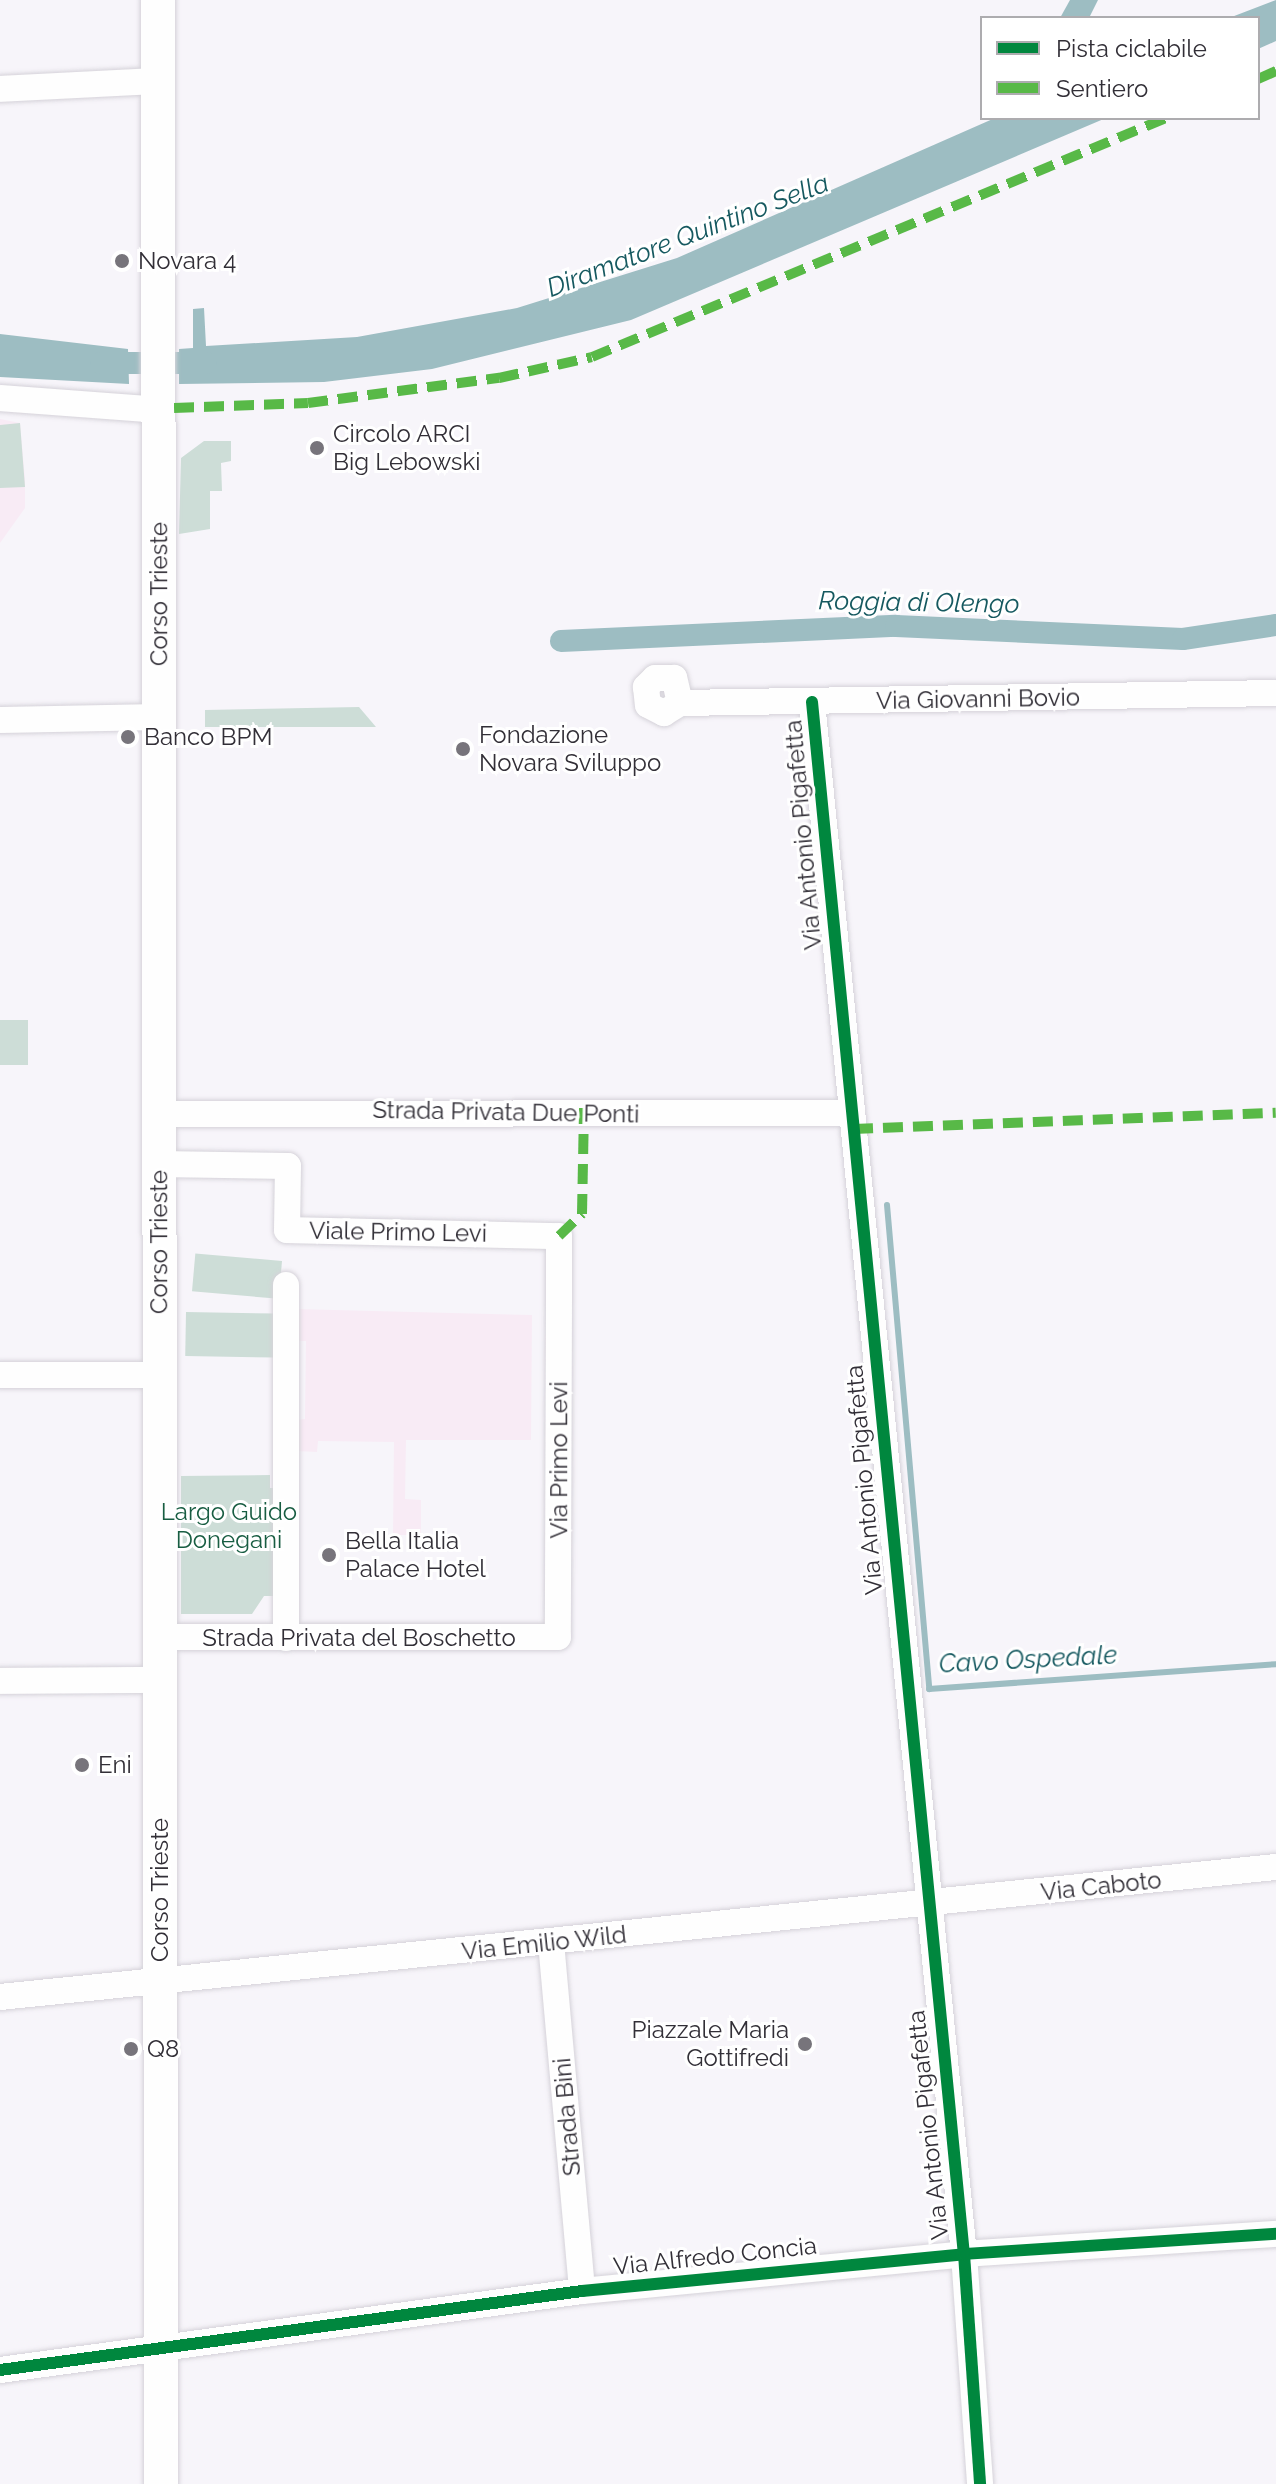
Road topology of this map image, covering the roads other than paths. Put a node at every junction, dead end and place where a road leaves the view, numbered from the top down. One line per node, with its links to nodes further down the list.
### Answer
1 (158, 0): 2 (main road, Corso Trieste)
2 (158, 81): 3 (street); 5 (main road, Corso Trieste)
3 (0, 89)
4 (0, 398): 5 (street)
5 (158, 410): 9 (main road, Corso Trieste)
6 (1276, 693): 7 (street, Via Giovanni Bovio)
7 (812, 702): 8 (street, Via Giovanni Bovio); 11 (street, Via Antonio Pigafetta)
8 (680, 703)
9 (159, 717): 10 (street); 12 (main road, Corso Trieste)
10 (0, 720)
11 (851, 1113): 12 (street, Strada Privata Due Ponti); 24 (street, Via Antonio Pigafetta)
12 (159, 1114): 13 (main road, Corso Trieste)
13 (159, 1164): 14 (street, Viale Primo Levi); 17 (main road, Corso Trieste)
14 (558, 1283): 19 (street, Via Primo Levi)
15 (286, 1285): 20 (street)
16 (0, 1375): 17 (street)
17 (160, 1375): 18 (main road, Corso Trieste)
18 (160, 1637): 20 (street, Strada Privata del Boschetto); 21 (main road, Corso Trieste)
19 (558, 1637): 20 (street, Strada Privata del Boschetto)
20 (286, 1638)
21 (160, 1680): 22 (street); 26 (main road, Corso Trieste)
22 (0, 1681)
23 (1276, 1867): 24 (street, Via Caboto)
24 (927, 1904): 25 (street, Via Emilio Wild); 29 (street, Via Antonio Pigafetta)
25 (551, 1942): 26 (street, Via Emilio Wild); 30 (street, Strada Bini)
26 (160, 1982): 27 (street, Via Emilio Wild); 31 (main road, Corso Trieste)
27 (0, 1997)
28 (1276, 2234): 29 (street, Via Alfredo Concia)
29 (964, 2254): 30 (street, Via Alfredo Concia); 34 (street, Via Antonio Pigafetta)
30 (582, 2291): 31 (street, Via Alfredo Concia)
31 (161, 2345): 32 (street, Via Alfredo Concia); 33 (main road, Corso Trieste)
32 (0, 2370)
33 (161, 2484)
34 (980, 2484)

